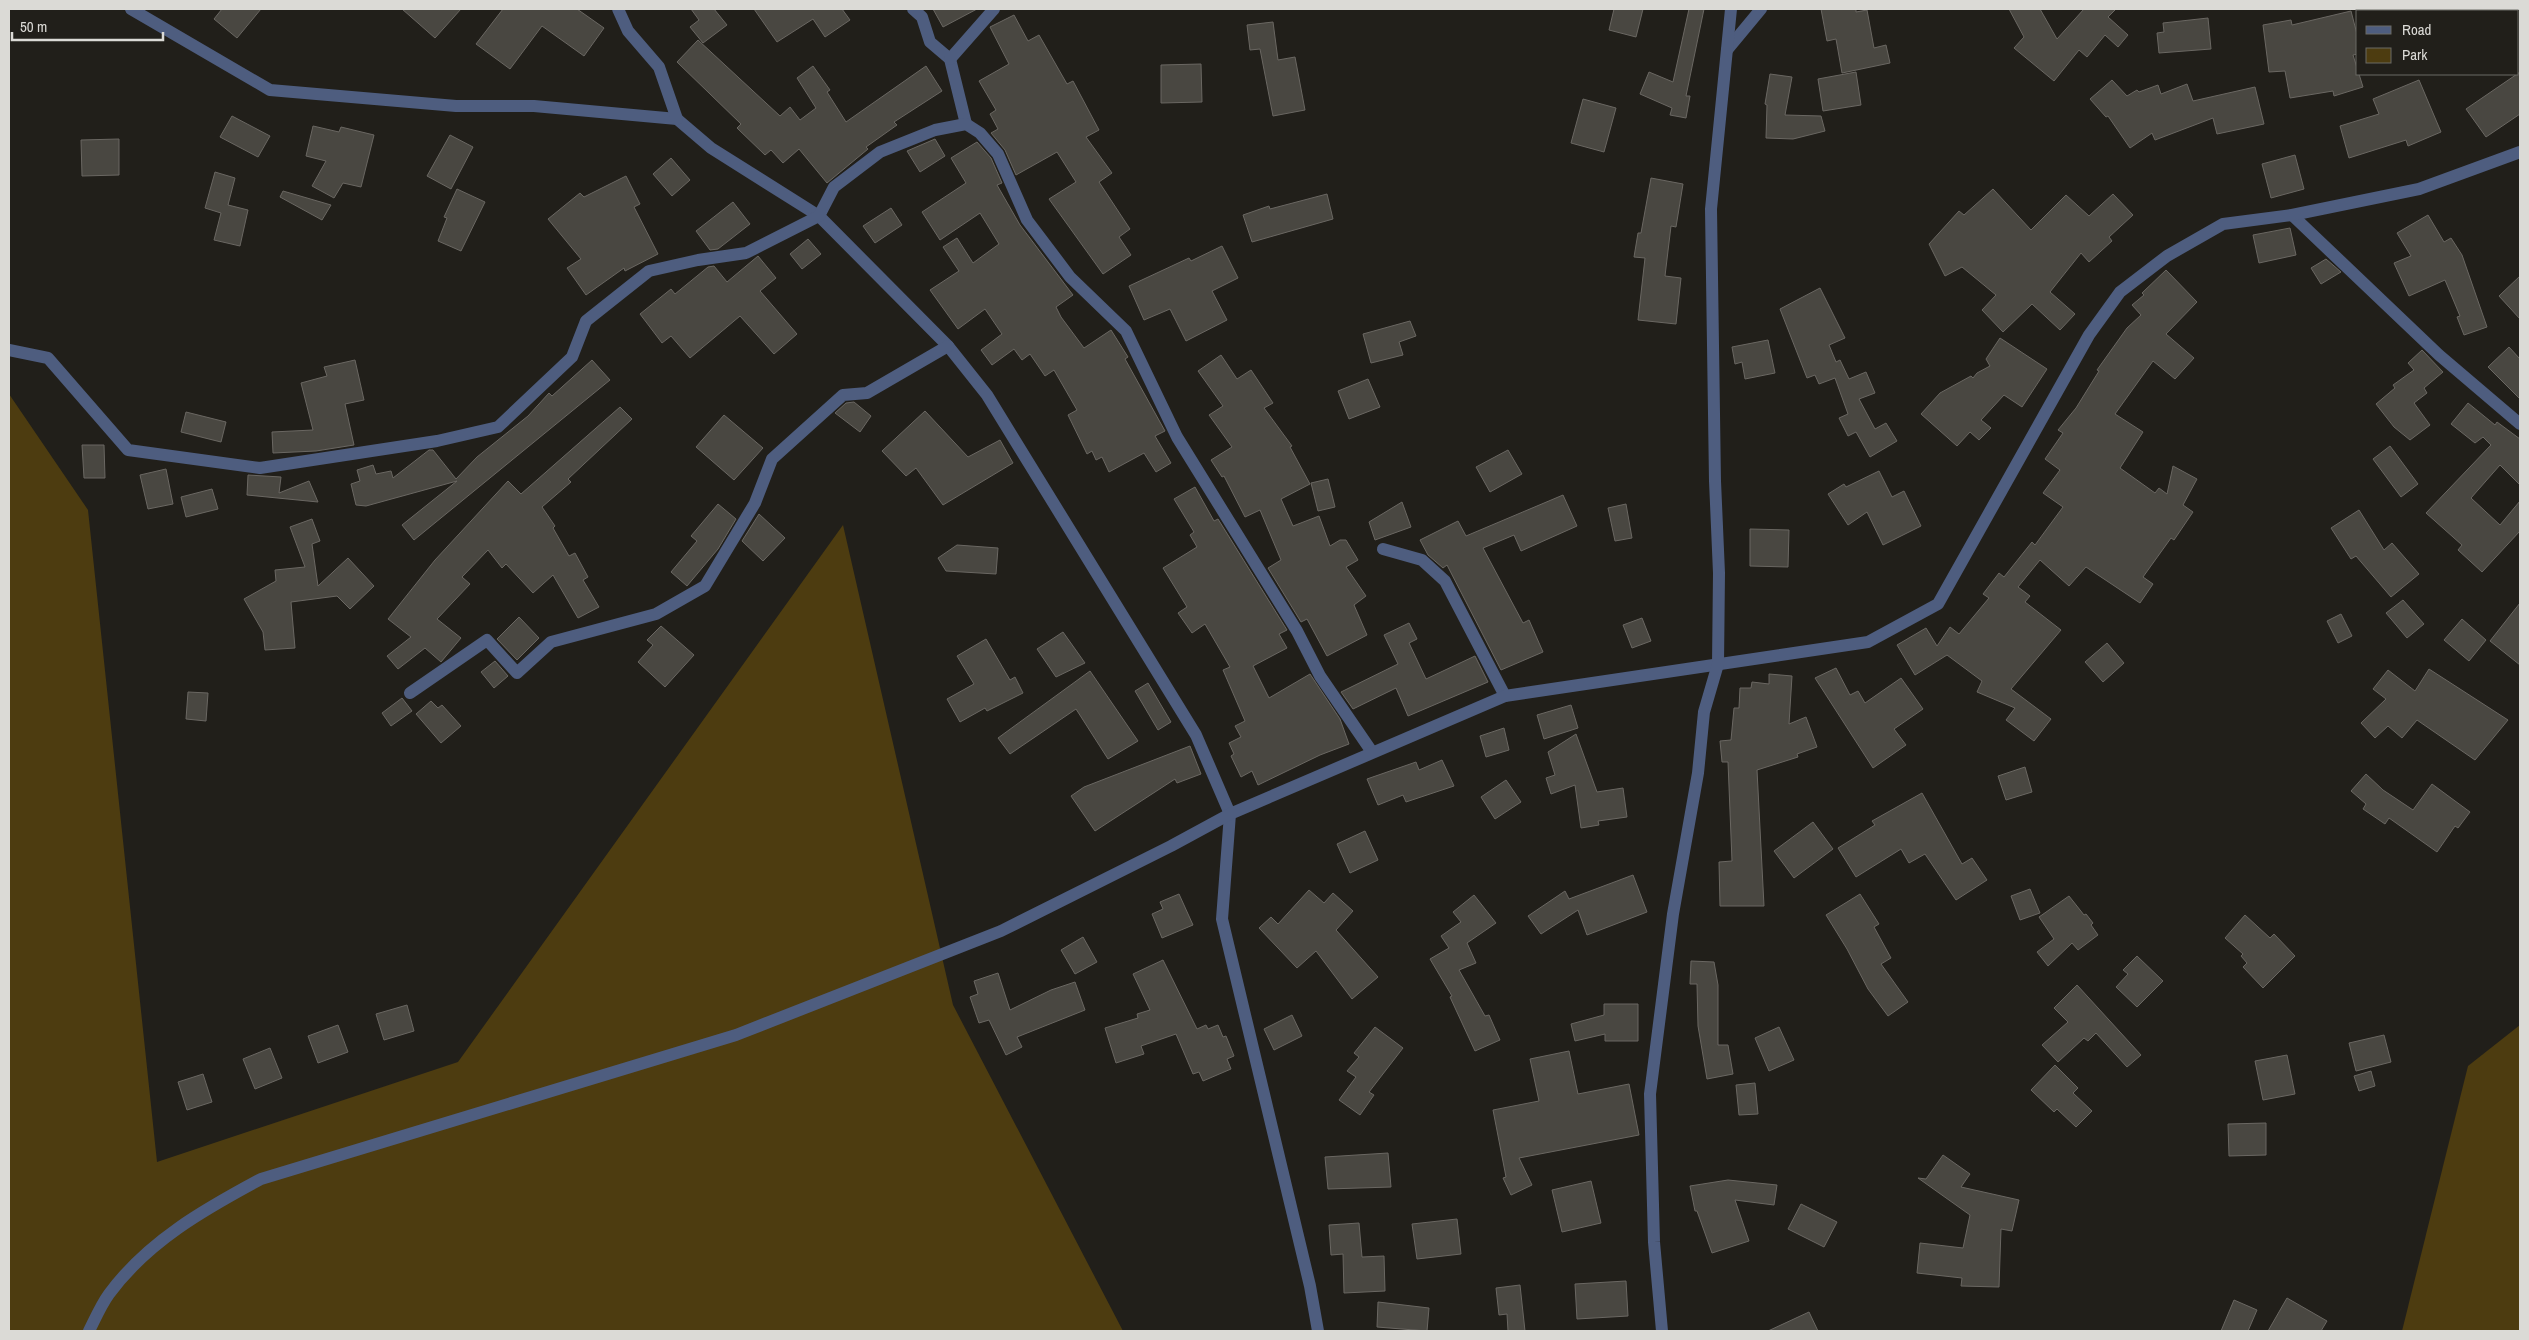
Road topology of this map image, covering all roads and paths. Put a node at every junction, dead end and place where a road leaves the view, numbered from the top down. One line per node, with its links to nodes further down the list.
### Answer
1 (131, 9): 9 (street)
2 (618, 9): 9 (street)
3 (913, 9): 8 (street)
4 (994, 9): 8 (street)
5 (1731, 9): 7 (street)
6 (1761, 9): 7 (street)
7 (1727, 50): 18 (street)
8 (950, 59): 10 (street)
9 (678, 119): 13 (street)
10 (966, 124): 13 (street); 21 (street)
11 (2520, 152): 12 (street)
12 (2292, 215): 16 (street); 18 (street)
13 (819, 216): 14 (street); 15 (street)
14 (948, 346): 19 (street); 22 (street)
15 (9, 350)
16 (2520, 424)
17 (1383, 549): 20 (street)
18 (1718, 664): 20 (street); 25 (street)
19 (410, 693)
20 (1505, 696): 21 (street)
21 (1372, 752): 22 (street)
22 (1230, 814): 23 (street); 24 (street)
23 (89, 1331)
24 (1318, 1331)
25 (1662, 1331)

